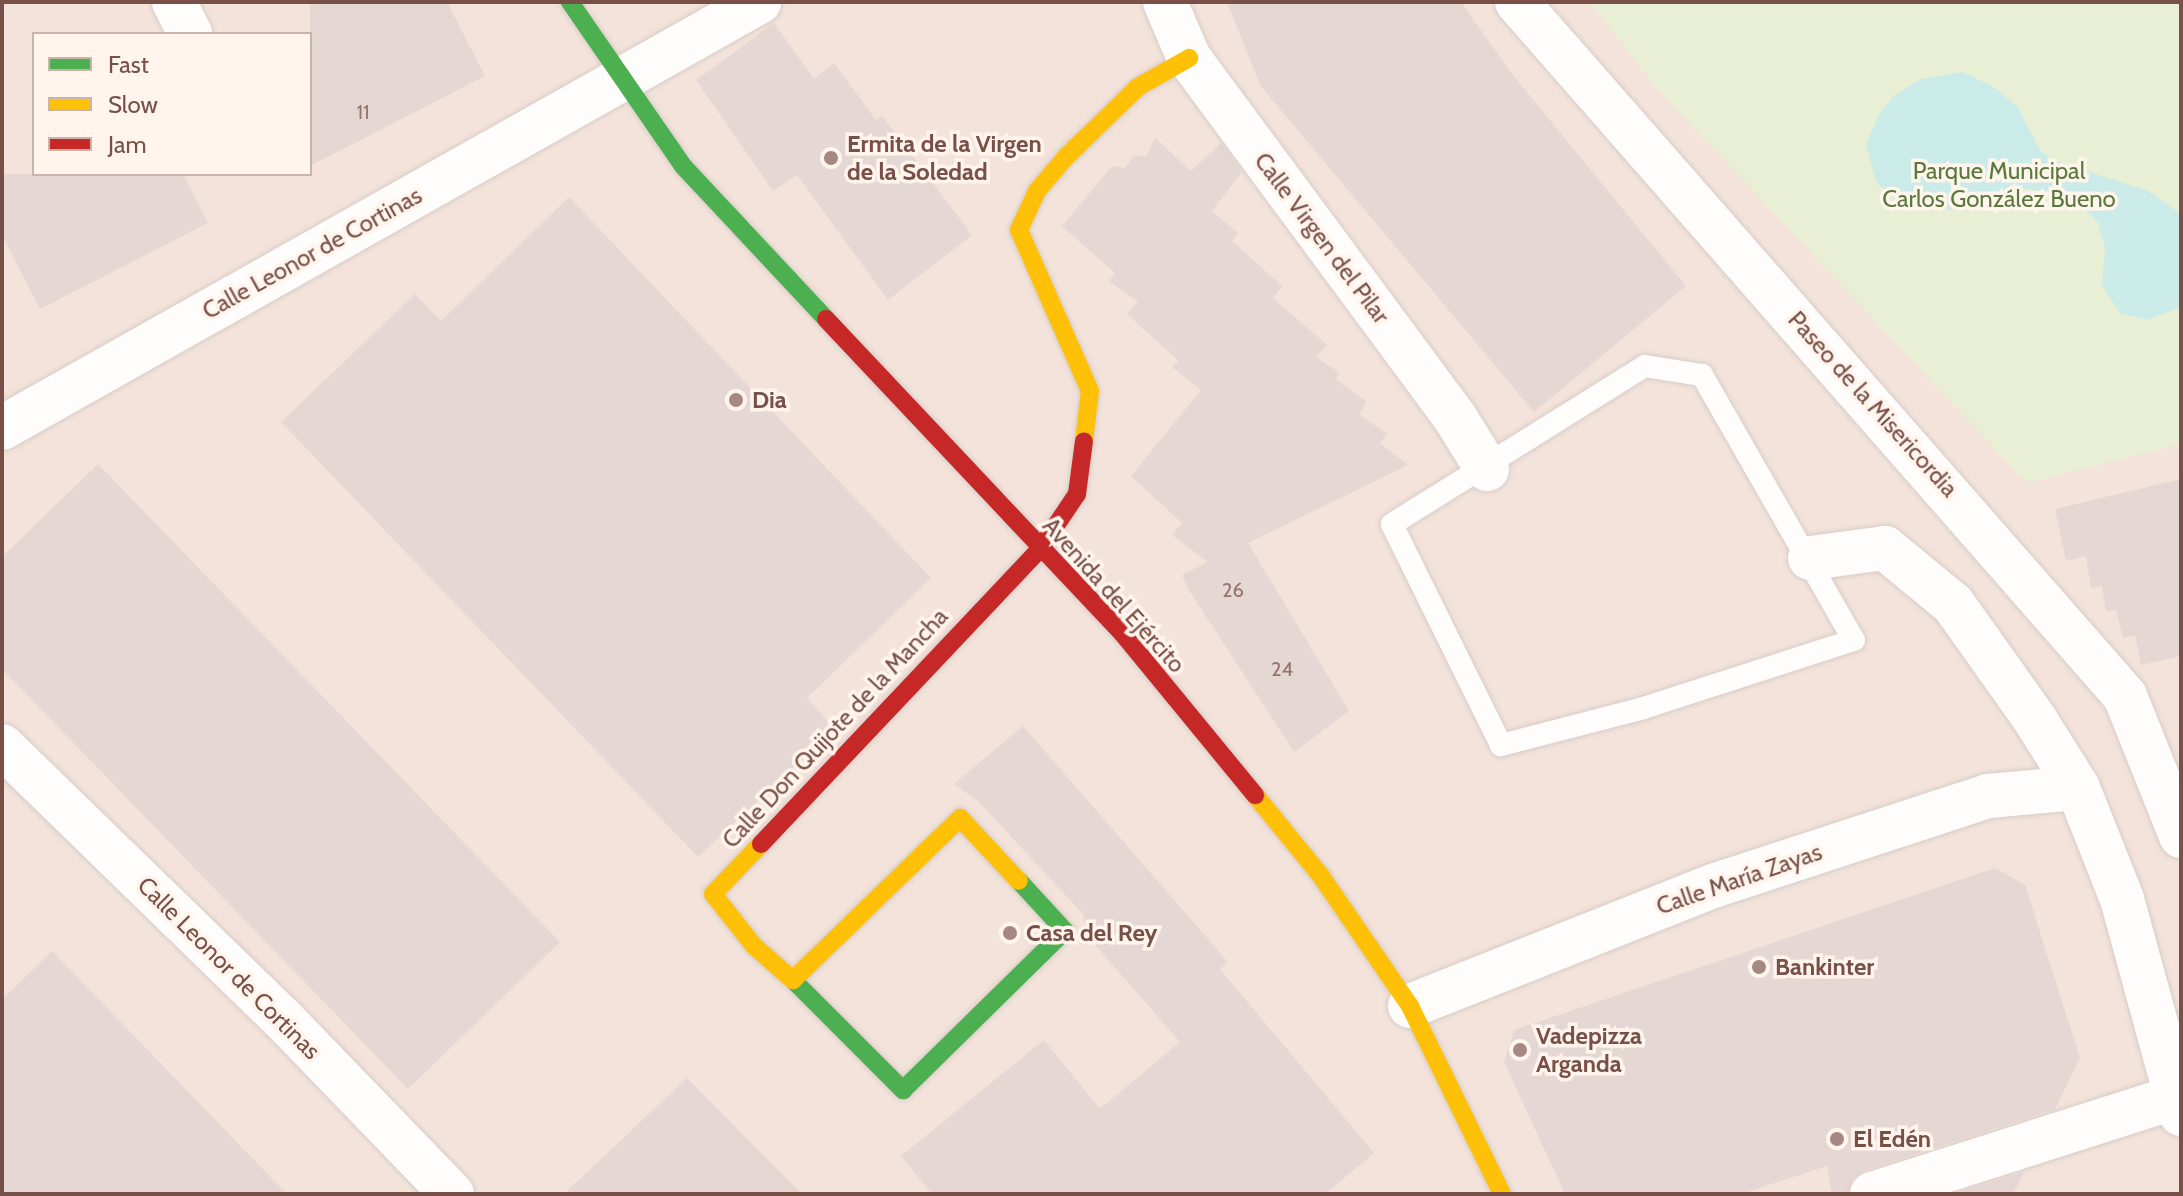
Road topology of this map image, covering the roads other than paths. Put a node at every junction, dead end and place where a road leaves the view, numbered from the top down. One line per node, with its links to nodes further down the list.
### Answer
1 (174, 2): 7 (street)
2 (570, 2): 9 (street, Avenida del Ejército)
3 (592, 2): 9 (street, Avenida del Ejército)
4 (759, 2): 9 (street)
5 (1165, 2): 8 (street, Calle Virgen del Pilar)
6 (1517, 2): 16 (street, Paseo de la Misericordia)
7 (189, 32)
8 (1189, 58): 11 (street, Calle Virgen del Pilar); 12 (street)
9 (623, 78): 10 (street, Calle Leonor de Cortinas); 12 (street, Avenida del Ejército)
10 (2, 428)
11 (1487, 469): 13 (lane); 13 (lane)
12 (1040, 549): 17 (street, Calle Don Quijote de la Mancha); 18 (street, Avenida del Ejército)
13 (1810, 558): 15 (street)
14 (2, 746): 20 (street, Calle Leonor de Cortinas)
15 (2078, 788): 18 (street, Calle María Zayas); 19 (street)
16 (2181, 836)
17 (793, 980): 17 (street)
18 (1410, 1006): 21 (street, Avenida del Ejército)
19 (2179, 1106): 22 (street)
20 (452, 1194)
21 (1502, 1194)
22 (1872, 1194)

